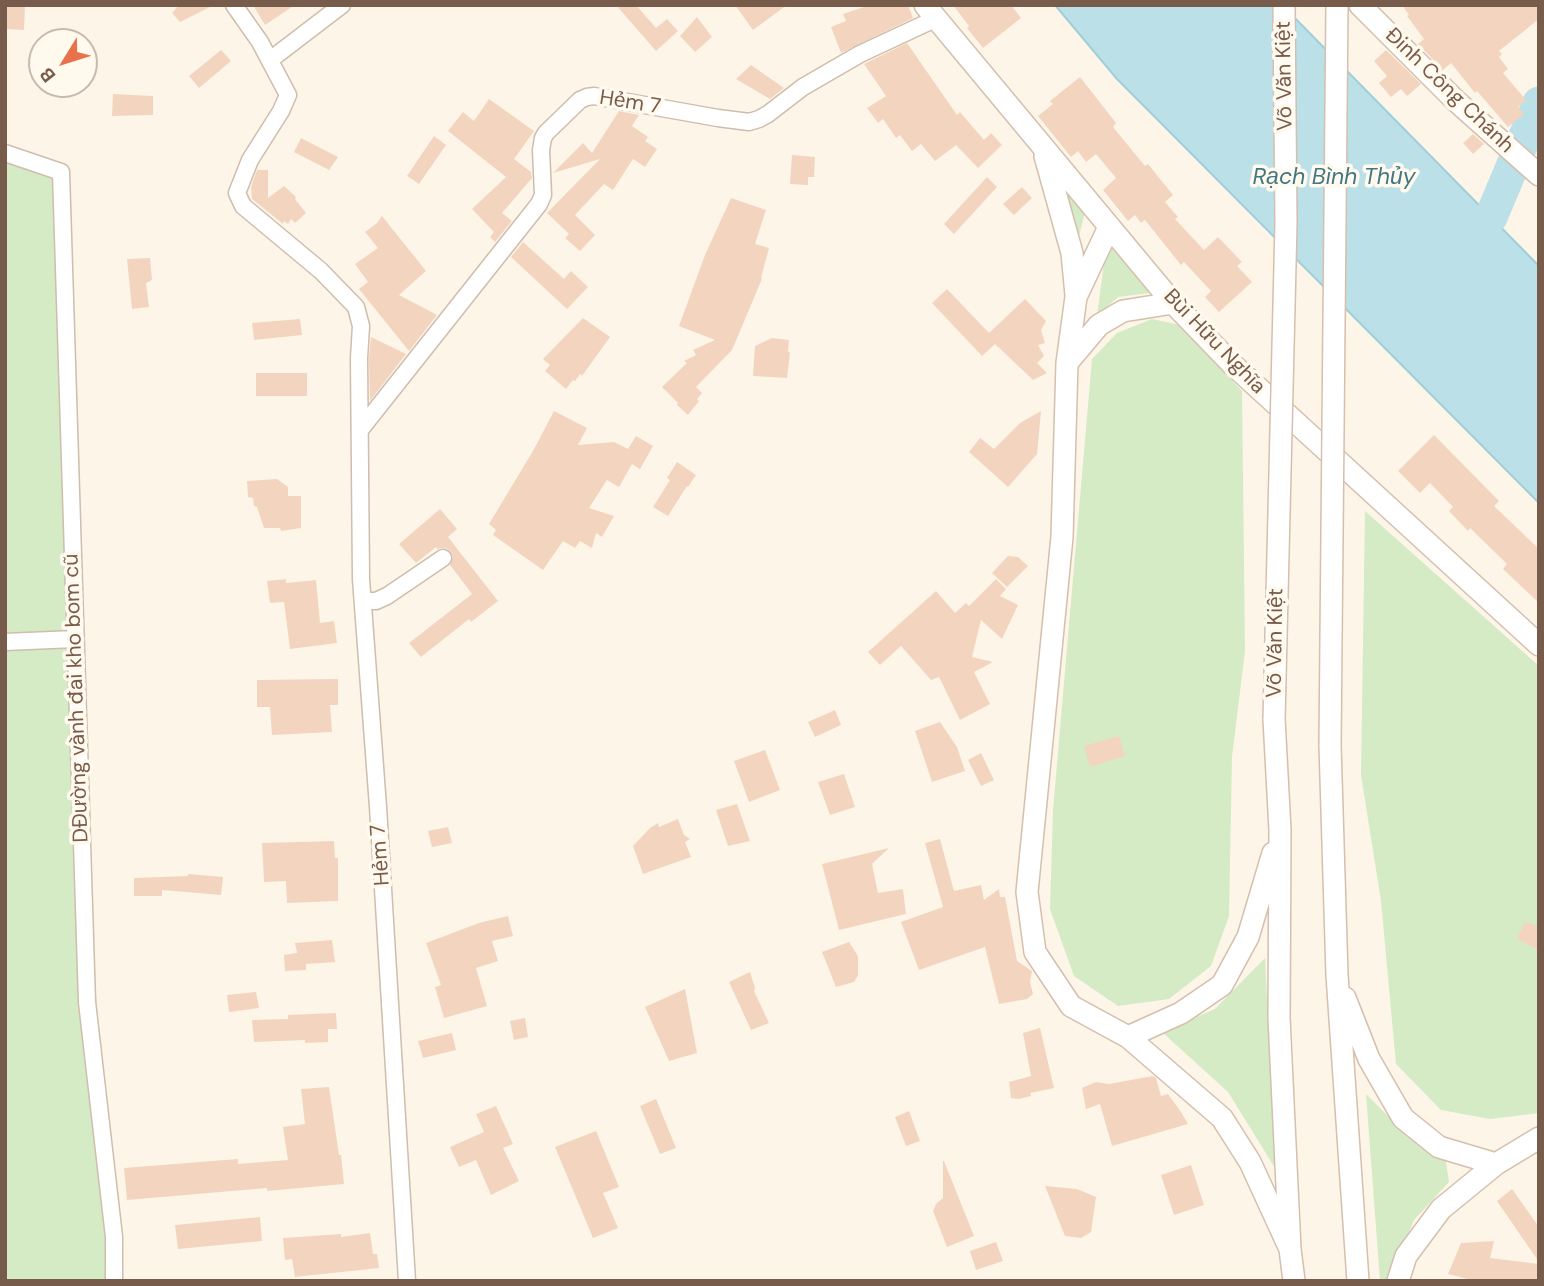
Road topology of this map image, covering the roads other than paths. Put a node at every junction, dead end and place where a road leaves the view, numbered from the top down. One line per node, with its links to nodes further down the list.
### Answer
1 (234, 5): 7 (street, Hẻm 7)
2 (342, 5): 7 (street)
3 (1284, 5): 22 (main road, Võ Văn Kiệt, bridge)
4 (1336, 5): 23 (main road, bridge)
5 (1360, 5): 10 (main road, Đinh Công Chánh)
6 (930, 12): 8 (main road, Bùi Hữu Nghĩa); 16 (street, Hẻm 7)
7 (270, 60): 16 (street, Hẻm 7)
8 (1041, 144): 11 (main road, Bùi Hữu Nghĩa); 12 (main road)
9 (5, 153): 14 (street, DĐường vành đai kho bom cũ)
10 (1539, 175)
11 (1109, 227): 12 (main road); 13 (main road, Bùi Hữu Nghĩa)
12 (1076, 298): 15 (main road)
13 (1173, 303): 15 (main road); 21 (main road, Bùi Hữu Nghĩa)
14 (67, 357): 19 (street, DĐường vành đai kho bom cũ); 24 (street)
15 (1068, 363): 25 (main road)
16 (360, 430): 18 (street, Hẻm 7)
17 (443, 558): 18 (street)
18 (363, 601): 30 (street, Hẻm 7)
19 (75, 639): 20 (street); 24 (street, DĐường vành đai kho bom cũ)
20 (5, 642)
21 (1539, 645)
22 (1280, 830): 25 (main road); 28 (main road, Võ Văn Kiệt)
23 (1337, 975): 27 (main road); 32 (main road)
24 (87, 1002): 29 (street, DĐường vành đai kho bom cũ)
25 (1128, 1037): 28 (main road)
26 (1539, 1138): 27 (main road)
27 (1496, 1164): 33 (main road)
28 (1290, 1249): 31 (main road, Võ Văn Kiệt)
29 (114, 1281)
30 (407, 1281)
31 (1294, 1281)
32 (1358, 1281)
33 (1398, 1281)

